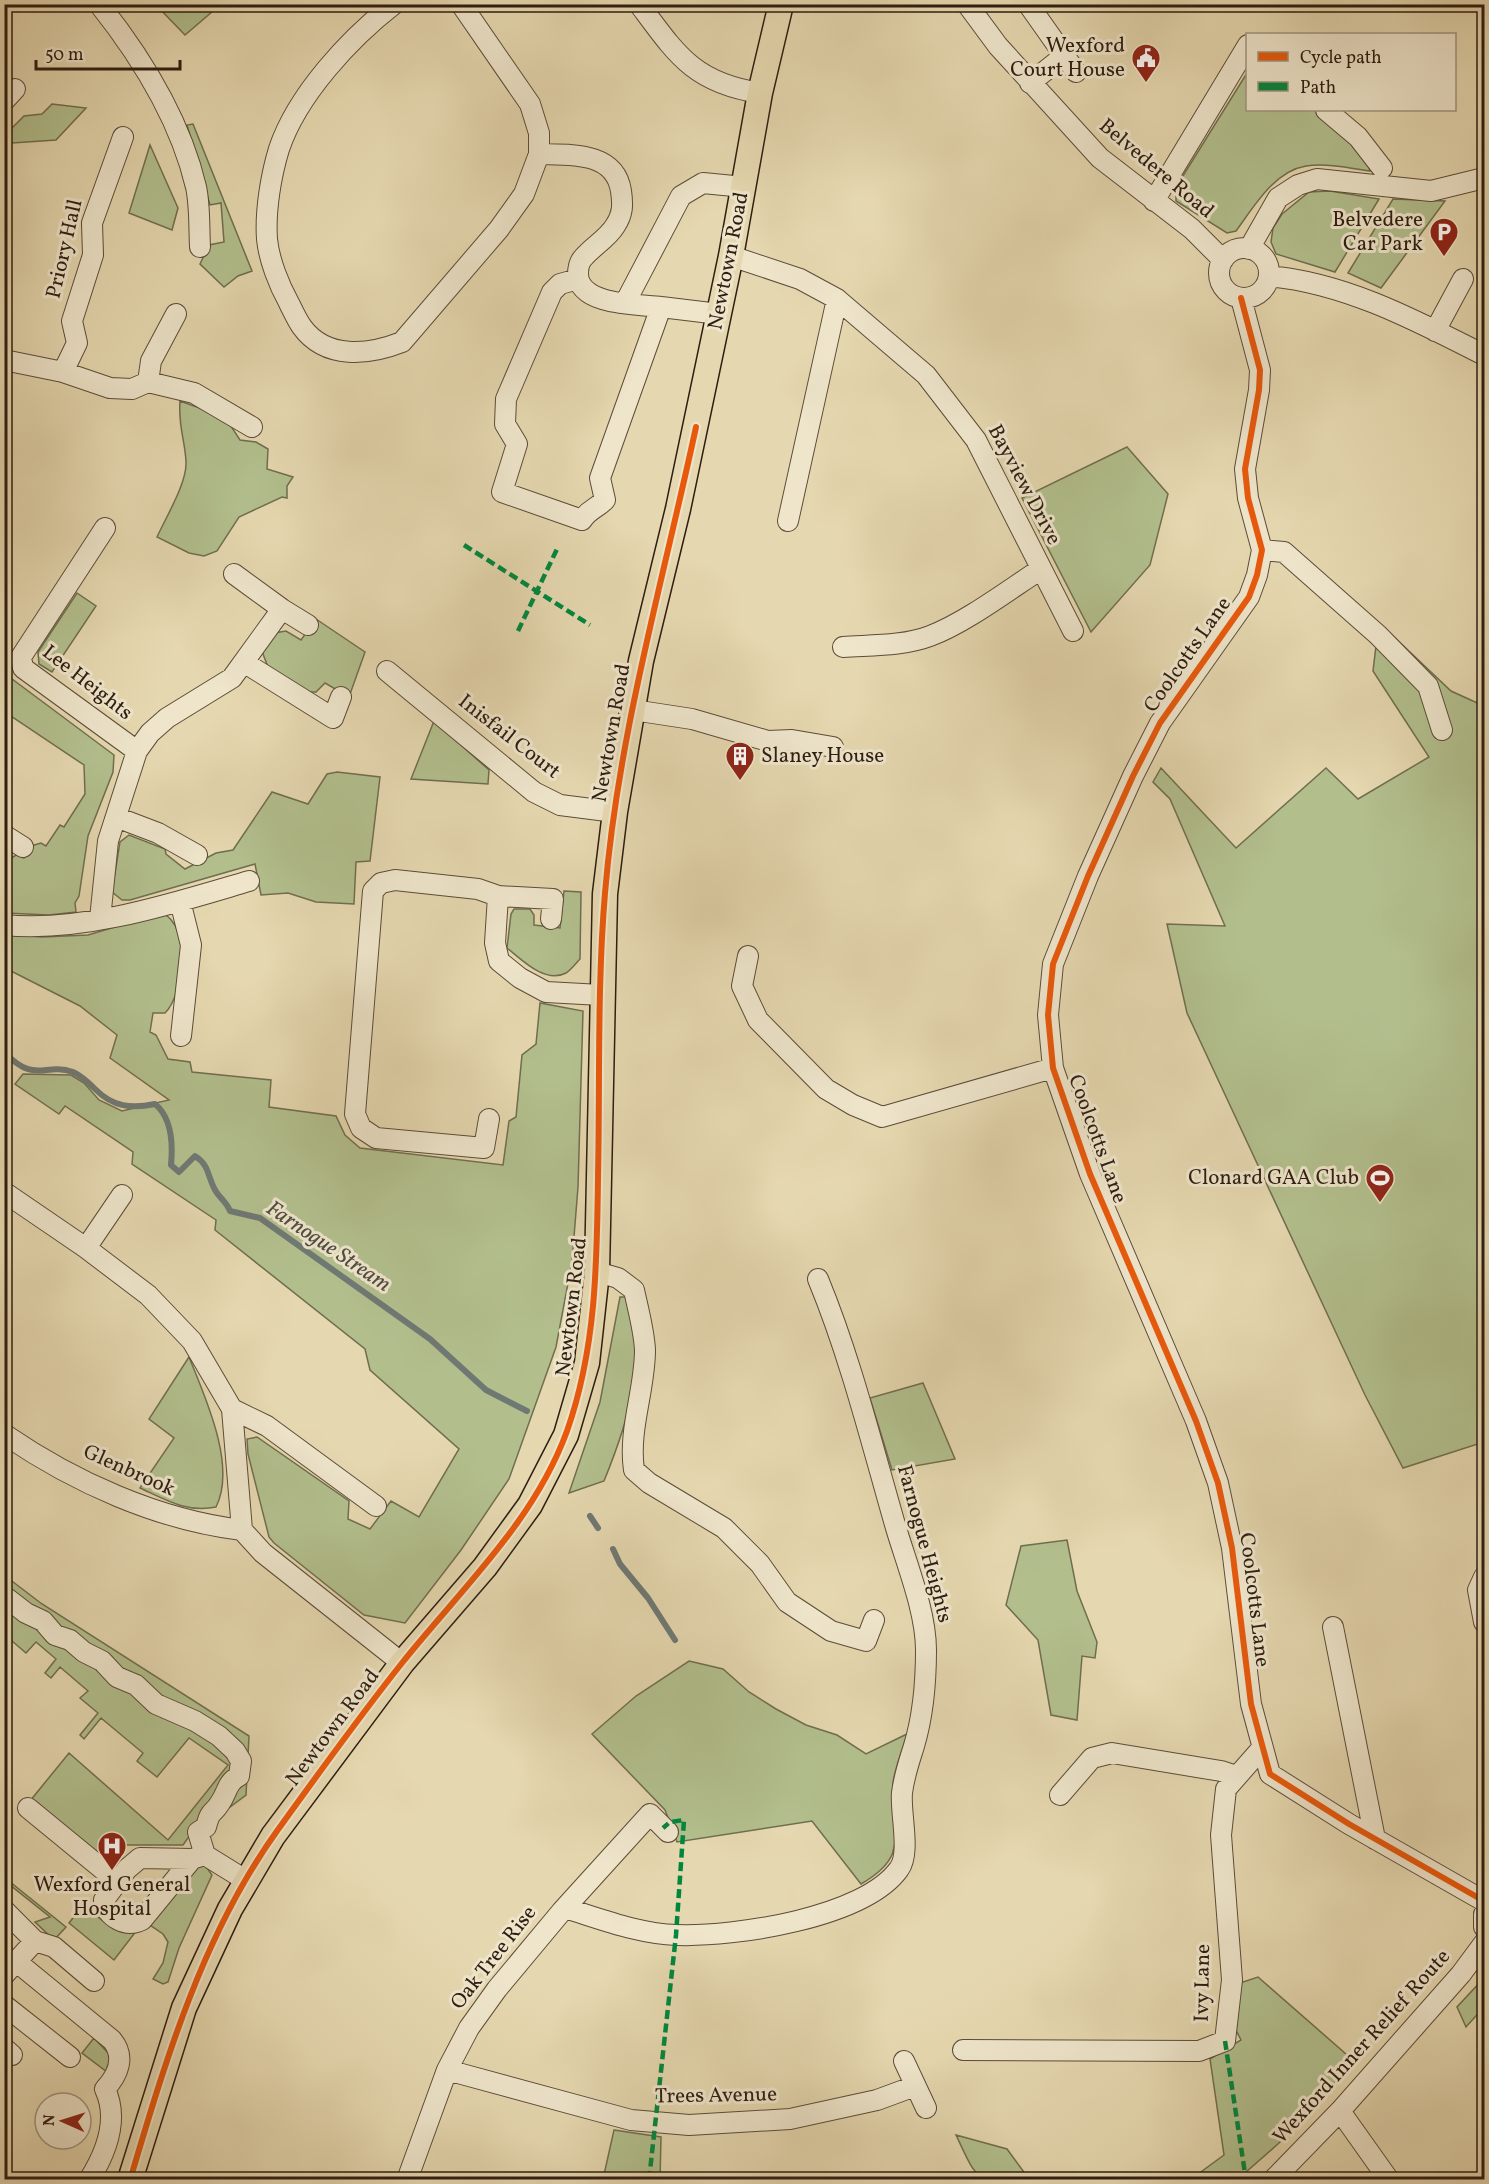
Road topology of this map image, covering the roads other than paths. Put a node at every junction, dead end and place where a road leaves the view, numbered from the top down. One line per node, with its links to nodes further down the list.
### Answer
1 (99, 4): 18 (street)
2 (394, 4): 13 (street)
3 (461, 4): 13 (street)
4 (639, 4): 10 (street)
5 (781, 4): 10 (main road, Newtown Road)
6 (967, 4): 9 (street, Belvedere Road)
7 (1028, 4): 9 (street)
8 (1246, 48): 17 (street)
9 (1030, 83): 17 (street, Belvedere Road)
10 (760, 93): 16 (main road, Newtown Road)
11 (1327, 111): 14 (street)
12 (123, 136): 34 (street, Priory Hall)
13 (539, 154): 23 (street)
14 (1382, 168)
15 (1485, 178): 19 (street)
16 (744, 187): 20 (main road, Newtown Road); 27 (street)
17 (1154, 201): 21 (street, Belvedere Road)
18 (200, 247)
19 (1249, 249): 21 (street); 22 (street)
20 (731, 256): 26 (street, Bayview Drive); 30 (main road, Newtown Road)
21 (1223, 260): 25 (street)
22 (1269, 276): 25 (street); 31 (street)
23 (578, 279): 27 (street); 28 (street)
24 (1462, 279): 31 (street)
25 (1241, 298): 39 (street, Coolcotts Lane)
26 (837, 299): 37 (street); 40 (street, Bayview Drive)
27 (625, 303): 28 (street)
28 (661, 307): 30 (street)
29 (176, 314): 35 (street)
30 (719, 315): 49 (main road, Newtown Road)
31 (1435, 331): 32 (street)
32 (1485, 355)
33 (4, 360): 34 (street)
34 (63, 372): 35 (street)
35 (148, 382): 36 (street)
36 (252, 427)
37 (788, 520)
38 (105, 528): 52 (street, Lee Heights)
39 (1262, 550): 50 (street); 67 (street, Coolcotts Lane)
40 (1041, 568): 44 (street, Bayview Drive); 45 (street, Bayview Drive)
41 (234, 574): 42 (street)
42 (282, 609): 43 (street); 46 (street, Lee Heights)
43 (308, 625)
44 (1073, 631)
45 (843, 647)
46 (245, 663): 48 (street); 52 (street, Lee Heights)
47 (387, 671): 53 (street, Inisfail Court)
48 (341, 697)
49 (633, 710): 51 (street); 53 (main road, Newtown Road)
50 (1442, 730)
51 (833, 747)
52 (134, 760): 54 (street)
53 (615, 813): 65 (main road, Newtown Road)
54 (116, 817): 57 (street); 61 (street)
55 (4, 835): 56 (street)
56 (23, 847)
57 (197, 855)
58 (249, 881): 60 (street)
59 (498, 896): 62 (street); 65 (street); 68 (street)
60 (180, 901): 61 (street); 66 (street)
61 (100, 919): 63 (street)
62 (551, 919)
63 (4, 924)
64 (748, 956): 67 (street)
65 (601, 995): 72 (main road, Newtown Road)
66 (181, 1036)
67 (1053, 1068): 84 (street, Coolcotts Lane)
68 (489, 1119)
69 (4, 1192): 71 (street)
70 (122, 1195): 71 (street)
71 (86, 1248): 74 (street)
72 (597, 1272): 80 (street); 83 (main road, Newtown Road)
73 (818, 1279): 94 (street, Farnogue Heights)
74 (231, 1409): 76 (street); 77 (street)
75 (4, 1434): 77 (street, Glenbrook)
76 (376, 1506)
77 (242, 1530): 83 (street)
78 (1485, 1577): 81 (street)
79 (4, 1596): 90 (street)
80 (874, 1620)
81 (1485, 1622)
82 (1333, 1627): 89 (street)
83 (402, 1663): 92 (main road, Newtown Road)
84 (1262, 1748): 85 (street, Ivy Lane); 89 (street, Coolcotts Lane)
85 (1236, 1776): 86 (street); 103 (street, Ivy Lane)
86 (1060, 1795)
87 (28, 1808): 91 (street)
88 (668, 1832): 94 (street, Oak Tree Rise)
89 (1375, 1839): 93 (street, Coolcotts Lane)
90 (199, 1857): 91 (street); 91 (street); 92 (street)
91 (117, 1881)
92 (247, 1881): 111 (main road, Newtown Road)
93 (1485, 1901)
94 (565, 1908): 106 (street, Oak Tree Rise)
95 (4, 1910): 98 (street)
96 (1485, 1914): 97 (street)
97 (1485, 1927)
98 (35, 1941): 100 (street); 101 (street)
99 (1485, 1943): 109 (street, Wexford Inner Relief Route)
100 (11, 1969): 110 (street)
101 (94, 1981)
102 (4, 2005): 104 (street)
103 (963, 2050)
104 (70, 2057)
105 (904, 2061): 107 (street)
106 (447, 2070): 107 (street, Trees Avenue); 112 (street, Oak Tree Rise)
107 (915, 2086): 108 (street)
108 (926, 2108)
109 (1340, 2111): 113 (street, Wexford Inner Relief Route); 114 (street)
110 (89, 2180)
111 (130, 2180)
112 (406, 2180)
113 (1273, 2180)
114 (1389, 2180)

